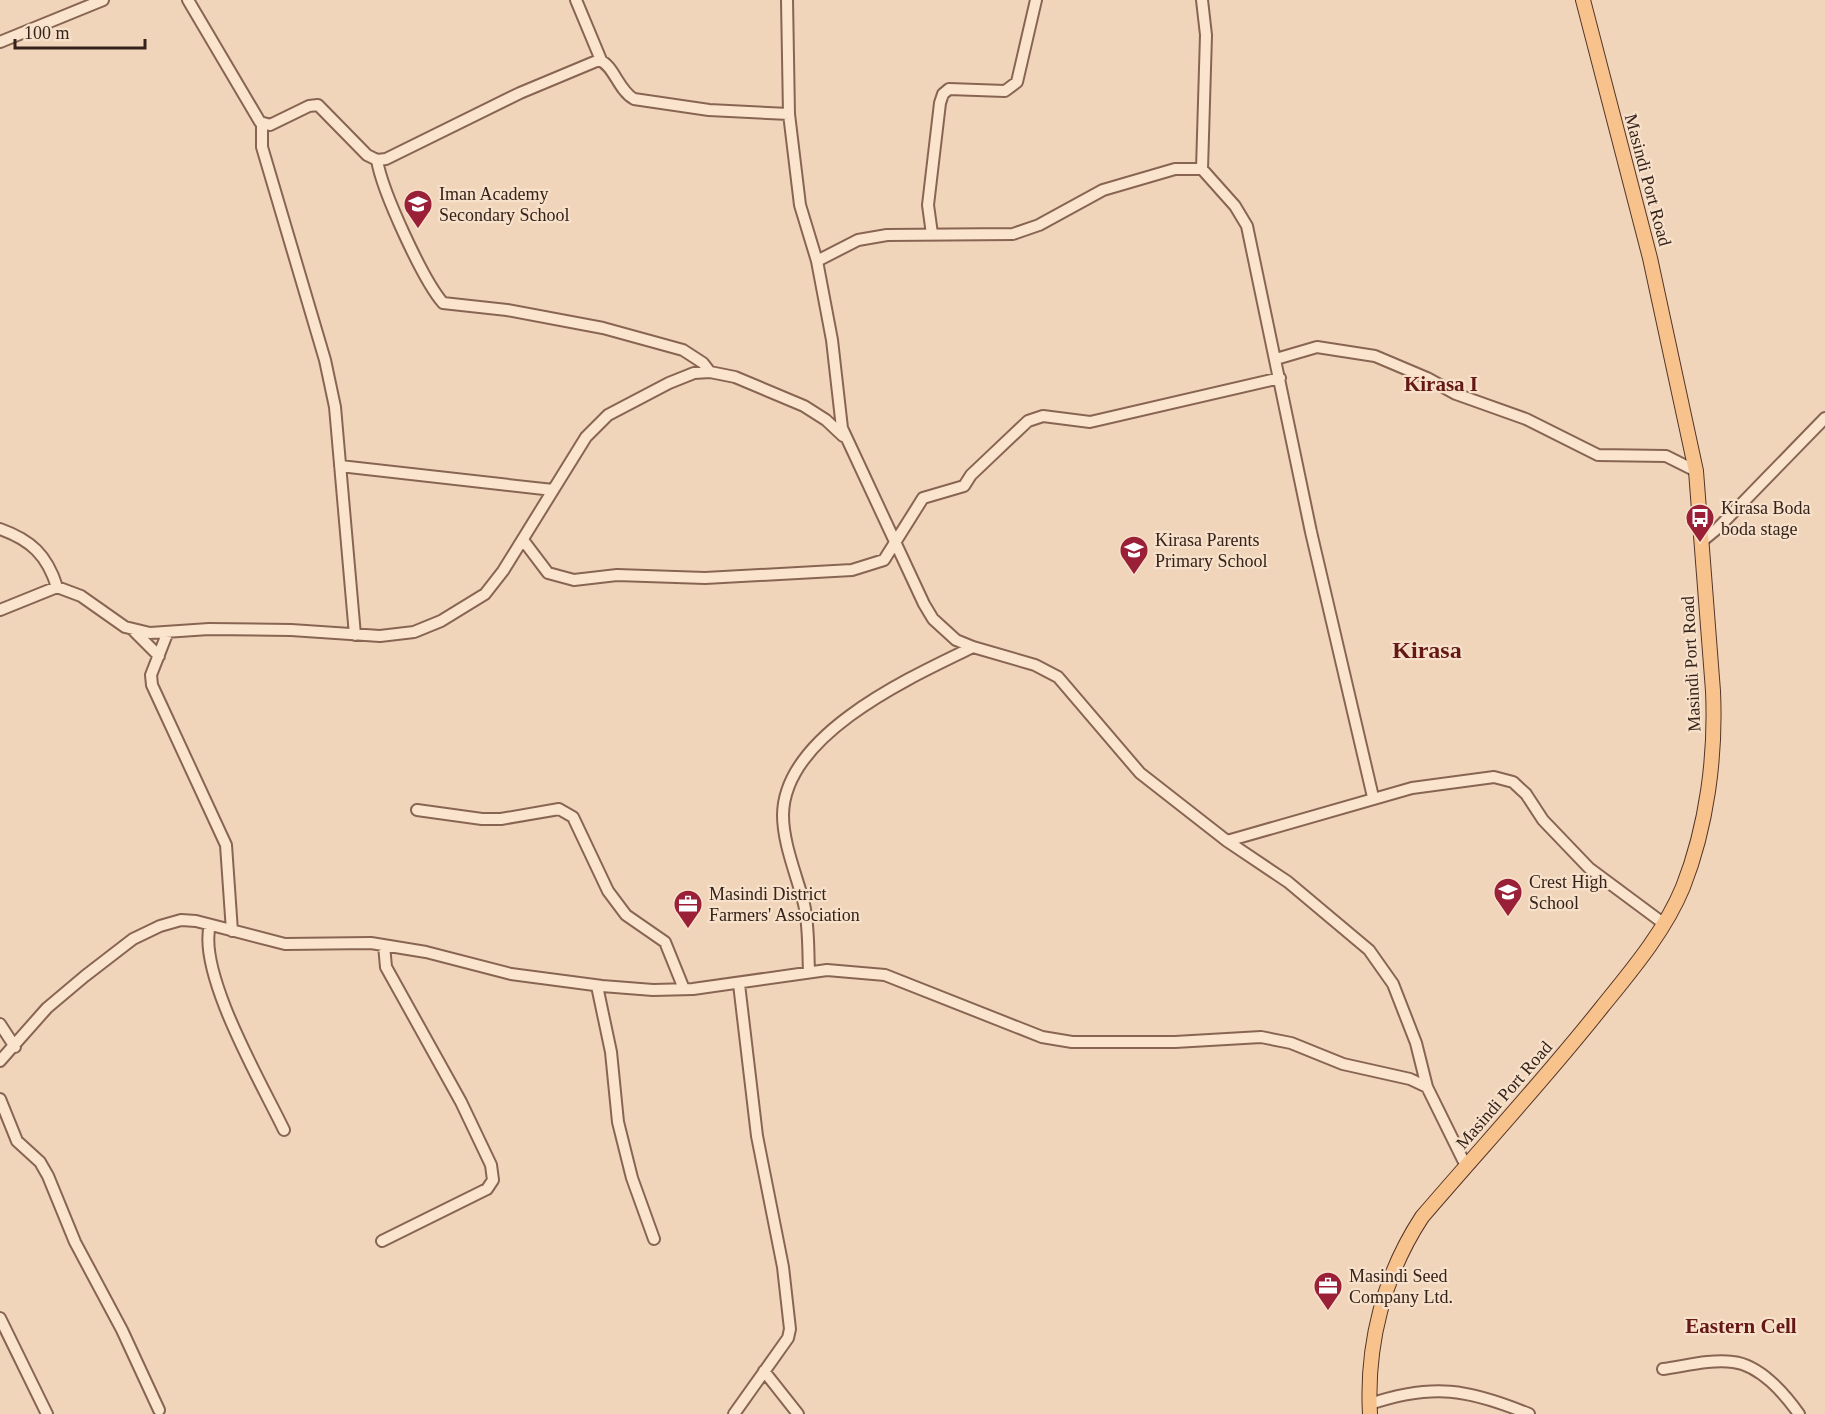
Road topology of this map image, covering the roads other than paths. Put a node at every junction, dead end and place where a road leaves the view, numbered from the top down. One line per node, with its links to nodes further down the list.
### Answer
1 (103, 0): 8 (street)
2 (189, 0): 11 (street)
3 (576, 0): 9 (street)
4 (787, 0): 10 (street)
5 (1036, 0): 14 (street)
6 (1202, 0): 13 (street)
7 (1582, 0): 22 (main road, Masindi Port Road)
8 (0, 42)
9 (601, 60): 10 (street); 12 (street)
10 (789, 114): 15 (street)
11 (262, 123): 12 (street); 21 (street)
12 (377, 160): 17 (street)
13 (1202, 169): 14 (street); 16 (street)
14 (932, 234): 15 (street)
15 (817, 261): 20 (street)
16 (1276, 359): 18 (street); 22 (street)
17 (710, 372): 20 (street); 23 (street)
18 (1280, 378): 26 (street); 35 (street)
19 (1825, 418): 27 (street)
20 (846, 438): 26 (street)
21 (340, 466): 23 (street); 32 (street)
22 (1696, 471): 27 (main road, Masindi Port Road)
23 (553, 490): 25 (street)
24 (0, 529): 28 (street)
25 (523, 540): 26 (street); 32 (street)
26 (897, 542): 33 (street)
27 (1701, 542): 38 (main road, Masindi Port Road)
28 (57, 587): 29 (street); 30 (street)
29 (0, 610)
30 (133, 630): 31 (street); 34 (street)
31 (167, 634): 32 (street); 34 (street)
32 (355, 634)
33 (973, 647): 37 (street); 42 (street)
34 (159, 656): 40 (street)
35 (1373, 797): 37 (street); 38 (street)
36 (417, 810): 45 (street)
37 (1227, 841): 49 (street)
38 (1663, 923): 52 (main road, Masindi Port Road)
39 (210, 925): 40 (street); 47 (street); 51 (street)
40 (232, 931): 41 (street)
41 (384, 945): 44 (street); 54 (street)
42 (809, 972): 43 (street); 49 (street)
43 (739, 984): 45 (street); 57 (street)
44 (597, 986): 45 (street); 53 (street)
45 (684, 989)
46 (0, 1024): 47 (street)
47 (15, 1047): 48 (street)
48 (0, 1061)
49 (1427, 1088): 52 (street)
50 (0, 1099): 59 (street)
51 (284, 1130)
52 (1466, 1166): 58 (main road, Masindi Port Road)
53 (654, 1239)
54 (382, 1241)
55 (0, 1318): 60 (street)
56 (1663, 1369): 64 (street)
57 (764, 1371): 61 (street); 62 (street)
58 (1370, 1409): 63 (street)
59 (159, 1410)
60 (47, 1414)
61 (734, 1414)
62 (798, 1414)
63 (1529, 1414)
64 (1799, 1414)

